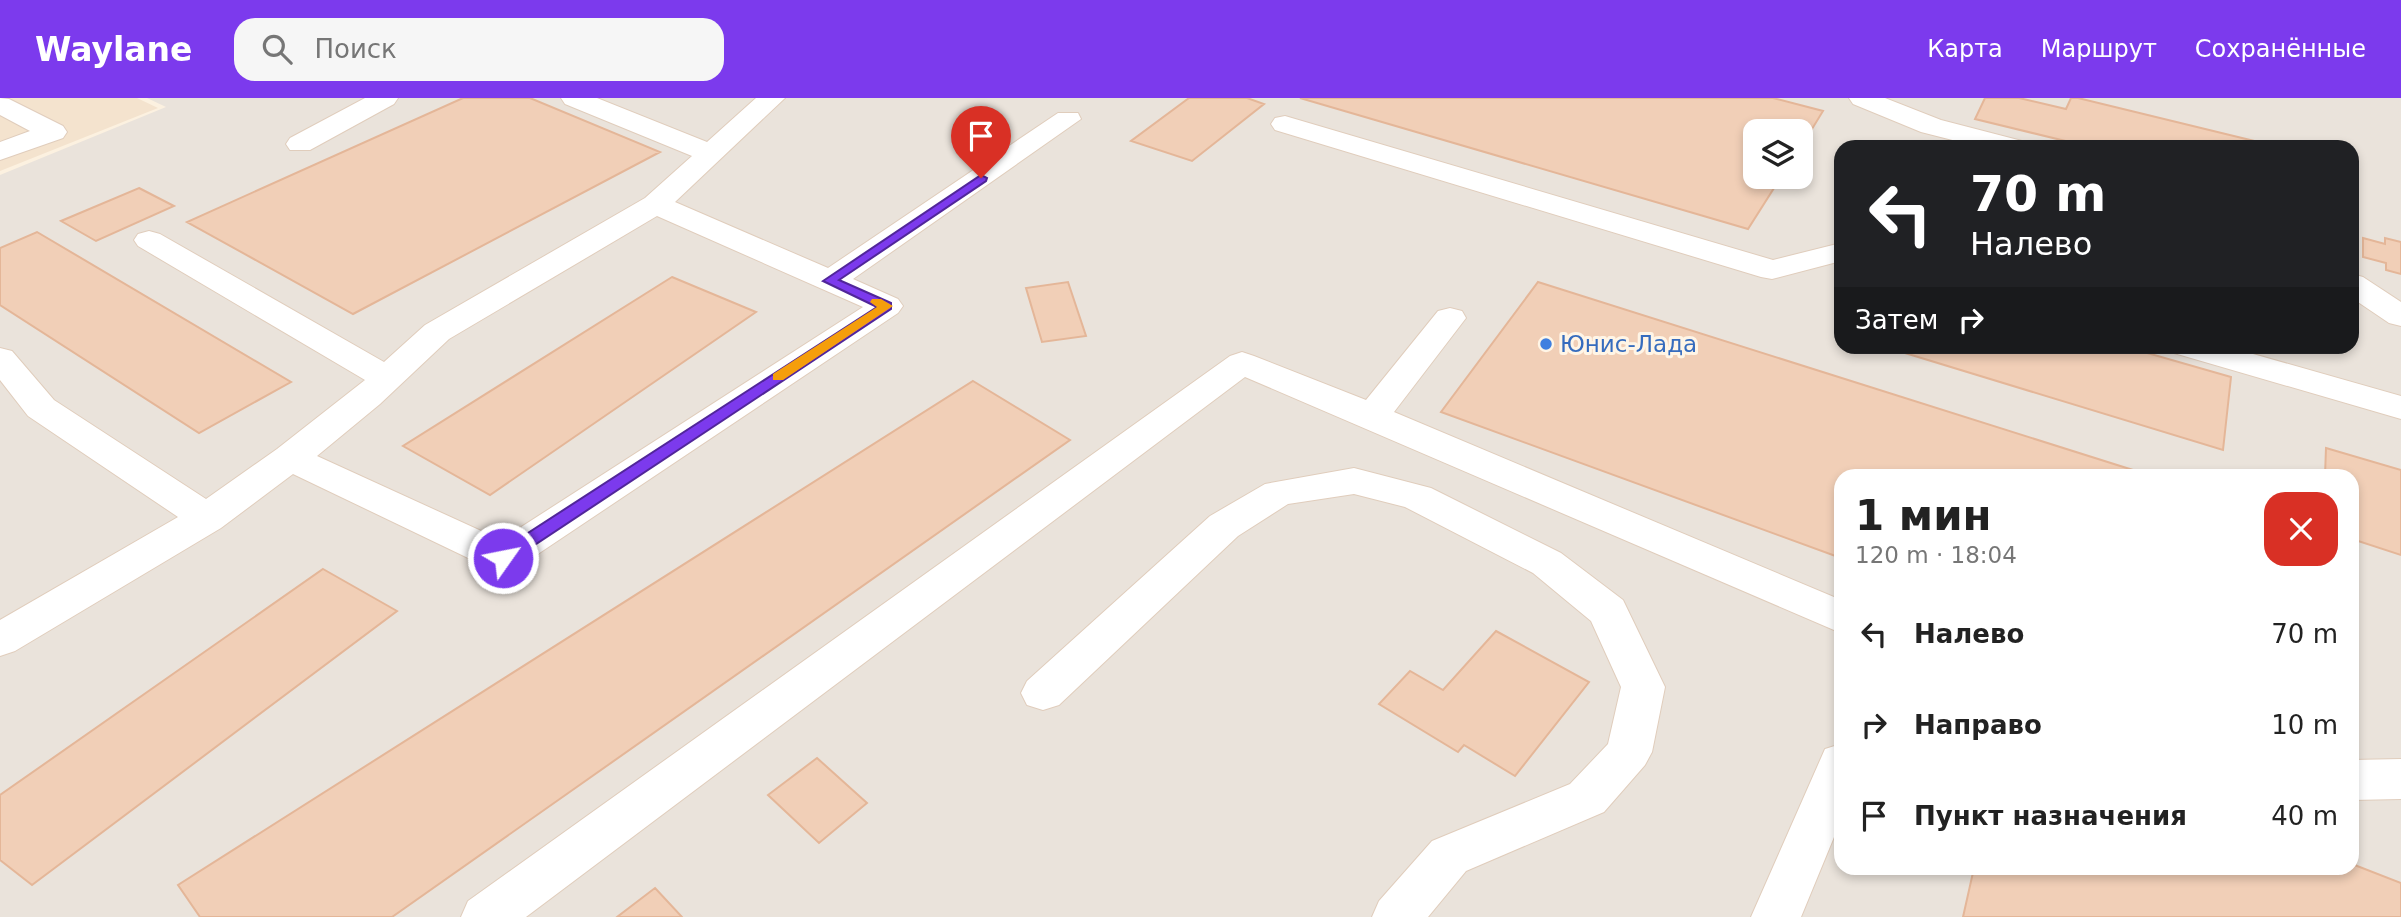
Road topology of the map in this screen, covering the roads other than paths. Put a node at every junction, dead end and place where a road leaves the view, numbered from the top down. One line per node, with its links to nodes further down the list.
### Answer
1 (385, 98): 9 (lane)
2 (574, 98): 11 (lane)
3 (772, 98): 11 (lane)
4 (1862, 98): 8 (lane)
5 (0, 105): 10 (lane)
6 (1068, 120): 15 (lane)
7 (1285, 124): 14 (lane)
8 (1985, 140)
9 (300, 144)
10 (0, 152)
11 (712, 154): 12 (lane)
12 (655, 204): 15 (lane); 21 (lane)
13 (149, 240): 21 (lane)
14 (1834, 254)
15 (830, 281): 24 (lane)
16 (2359, 289): 17 (lane)
17 (2401, 316)
18 (1450, 318): 23 (lane)
19 (2214, 354): 22 (lane)
20 (0, 358): 25 (lane)
21 (387, 378): 24 (lane)
22 (2401, 408)
23 (1372, 416): 26 (lane); 32 (lane)
24 (290, 458): 25 (lane)
25 (207, 518): 27 (lane)
26 (1834, 614)
27 (0, 640)
28 (1043, 693): 33 (lane)
29 (2401, 779): 31 (lane)
30 (1834, 780): 34 (lane)
31 (2359, 780)
32 (486, 917)
33 (1397, 917)
34 (1776, 917)

